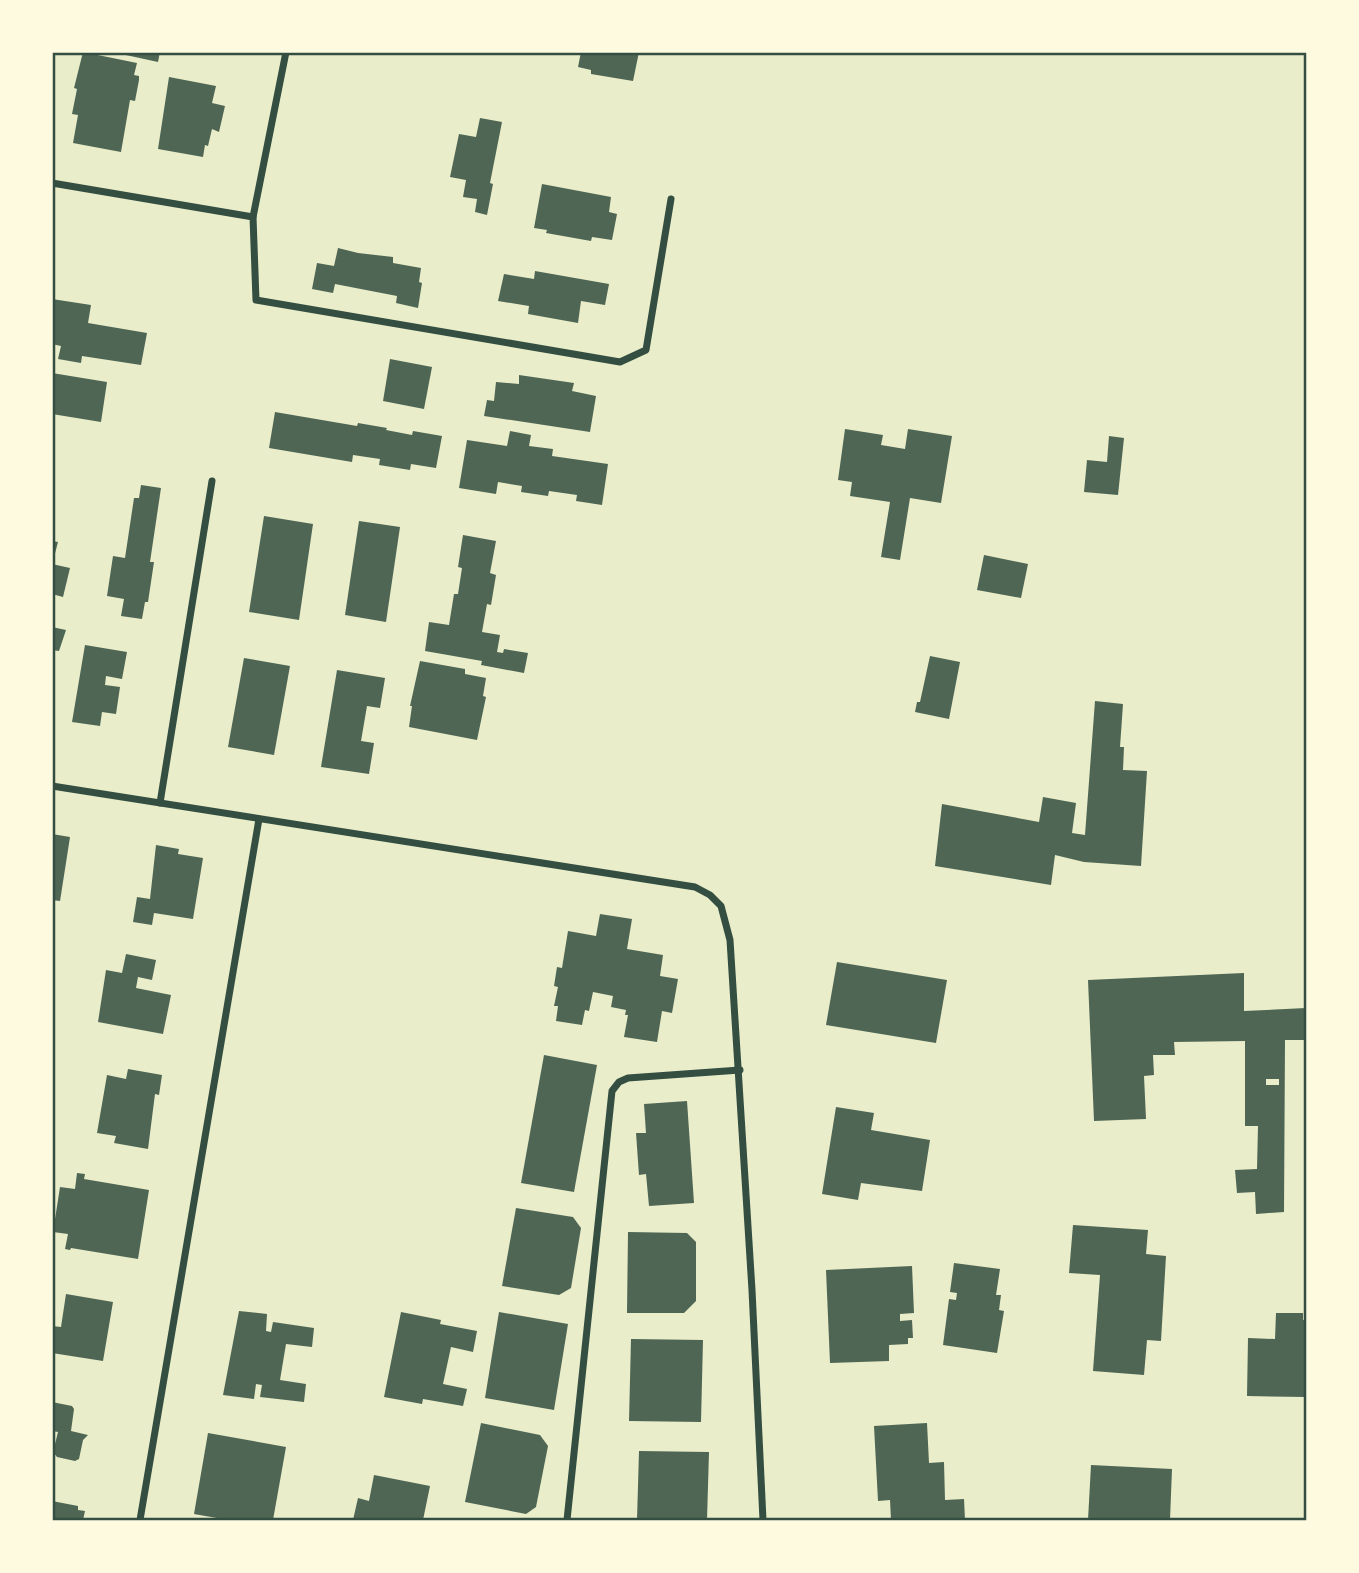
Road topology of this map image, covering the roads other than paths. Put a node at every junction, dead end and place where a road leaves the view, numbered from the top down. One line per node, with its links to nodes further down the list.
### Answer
1 (286, 52): 4 (street)
2 (52, 183): 4 (street)
3 (671, 199): 4 (street)
4 (253, 217)
5 (212, 481): 7 (street)
6 (52, 786): 7 (street)
7 (160, 803): 8 (street)
8 (260, 819): 9 (street); 10 (street)
9 (740, 1070): 11 (street); 12 (street)
10 (140, 1521)
11 (568, 1521)
12 (763, 1521)

